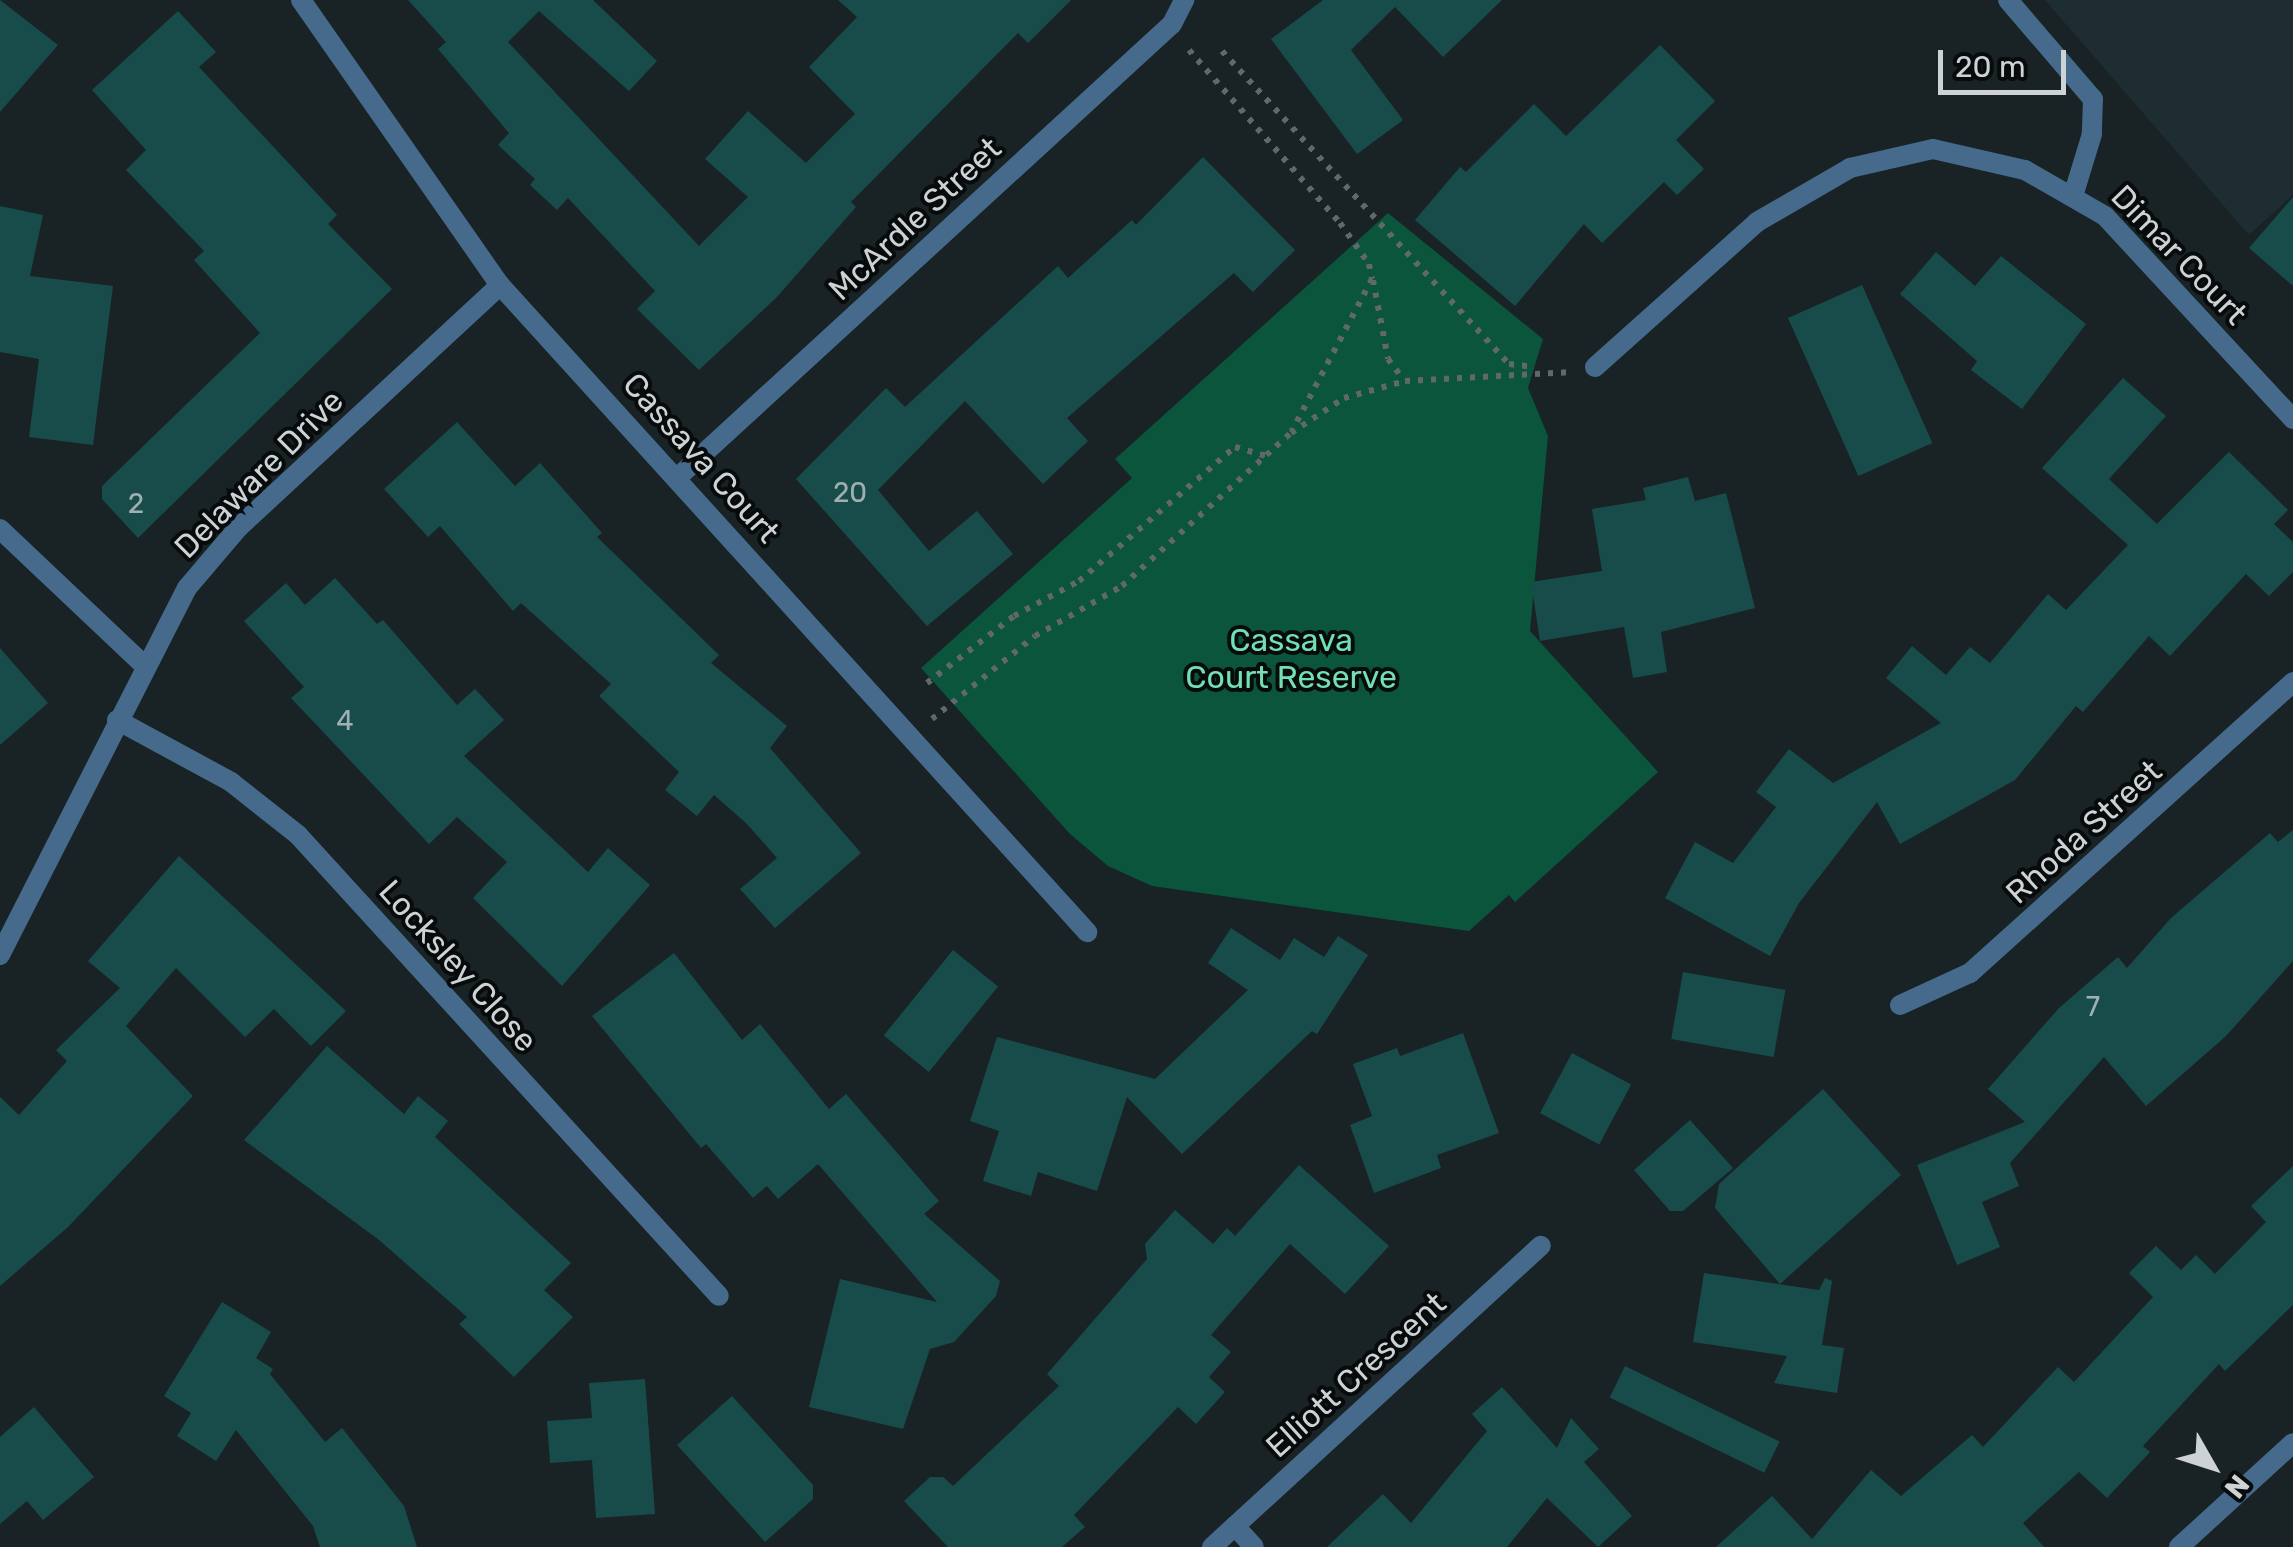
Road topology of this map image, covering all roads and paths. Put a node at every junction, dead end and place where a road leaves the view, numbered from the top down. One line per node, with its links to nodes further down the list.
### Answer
1 (300, 0): 8 (street, Cassava Court)
2 (1184, 0): 4 (street, McArdle Street)
3 (2008, 0): 6 (street)
4 (1172, 24): 7 (path); 15 (street, McArdle Street)
5 (1222, 50): 9 (path)
6 (2074, 194): 10 (street, Dimar Court); 12 (street, Dimar Court)
7 (1372, 279): 11 (path); 13 (path)
8 (500, 285): 15 (street, Cassava Court); 17 (street, Delaware Drive)
9 (1533, 366)
10 (1595, 367): 11 (path)
11 (1405, 381): 13 (path)
12 (2293, 418)
13 (1291, 434): 14 (path)
14 (1268, 456): 19 (path); 21 (path)
15 (678, 477): 21 (street, Cassava Court)
16 (0, 529): 17 (street)
17 (144, 664): 20 (street, Delaware Drive)
18 (2293, 682): 24 (street, Rhoda Street)
19 (926, 683)
20 (116, 720): 23 (street, Delaware Drive); 26 (street, Locksley Close)
21 (912, 736): 22 (street, Cassava Court)
22 (1087, 932)
23 (0, 955)
24 (1900, 1004)
25 (1541, 1246): 28 (street, Elliott Crescent)
26 (719, 1296)
27 (2293, 1443): 31 (street)
28 (1235, 1526): 29 (street, Elliott Crescent); 30 (street)
29 (1212, 1547)
30 (1254, 1547)
31 (2179, 1547)

